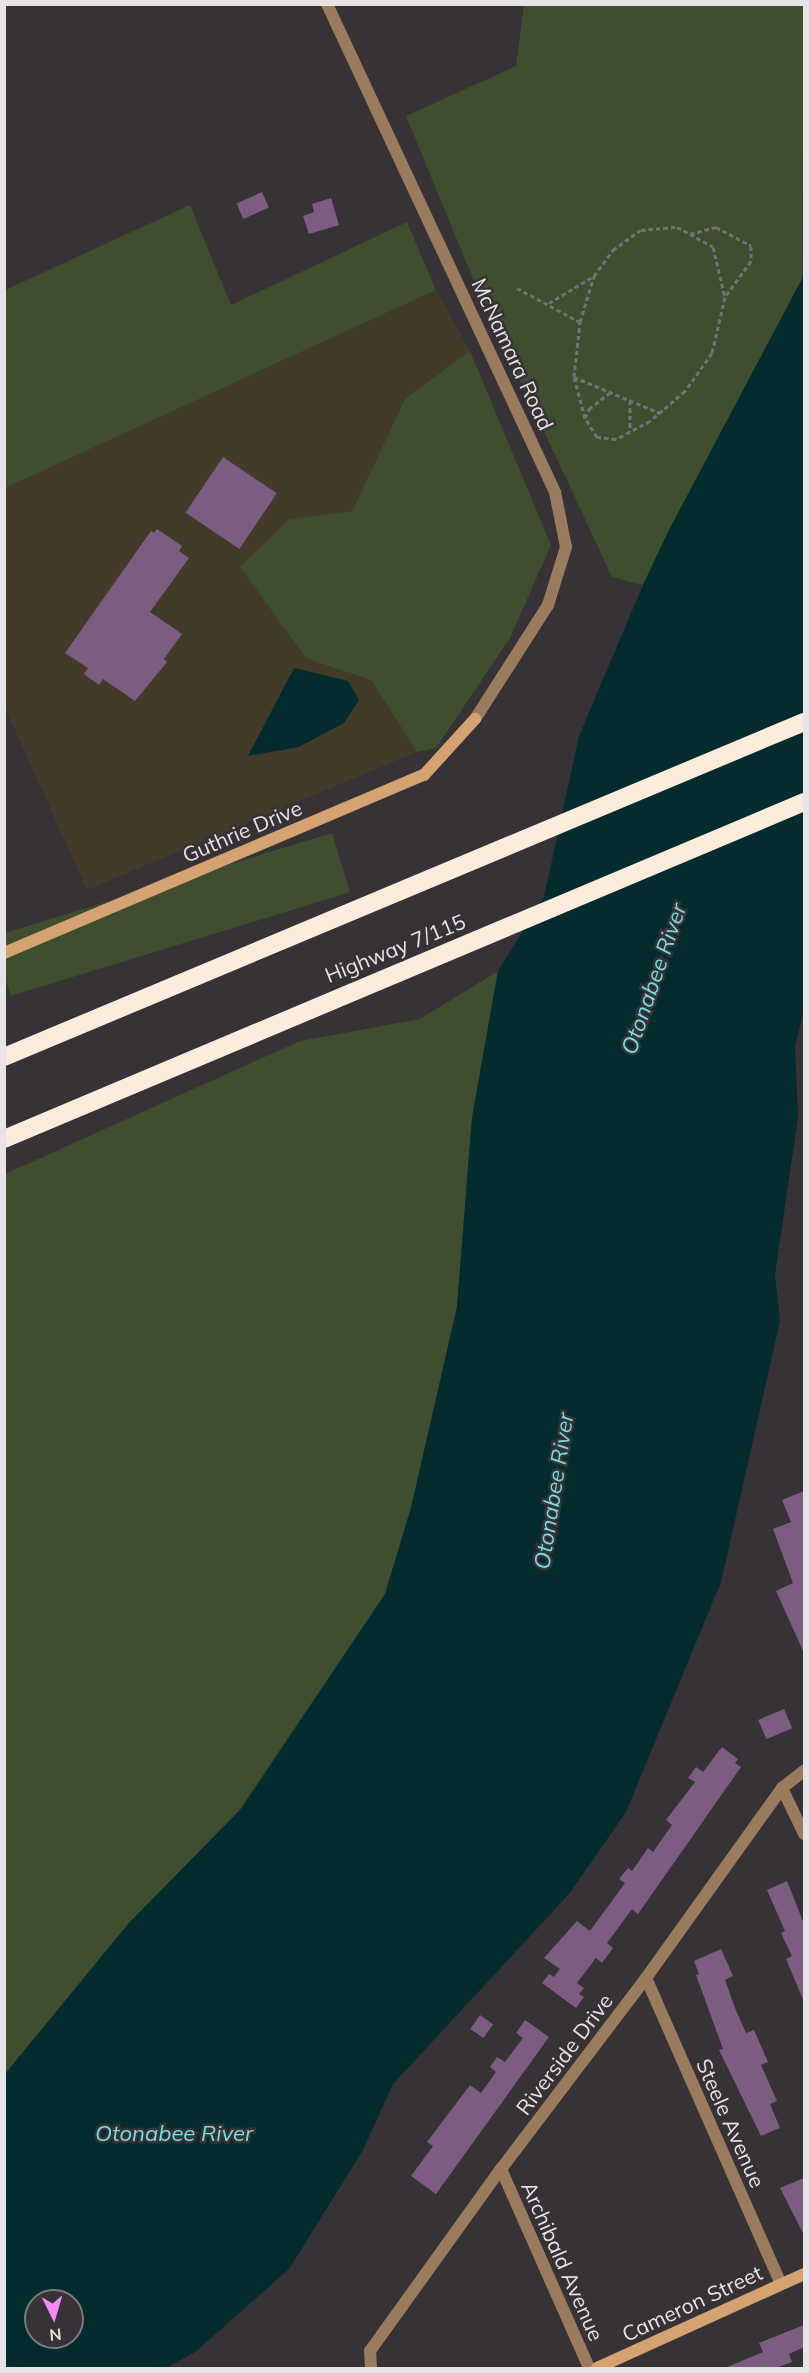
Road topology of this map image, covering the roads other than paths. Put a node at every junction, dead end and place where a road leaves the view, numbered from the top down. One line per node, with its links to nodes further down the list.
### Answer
1 (327, 4): 2 (street, McNamara Road)
2 (475, 718): 5 (street, Guthrie Drive)
3 (804, 722): 6 (highway)
4 (804, 802): 7 (highway, Highway 7/115)
5 (4, 953)
6 (4, 1057)
7 (4, 1139)
8 (804, 1771): 9 (street, Riverside Drive)
9 (782, 1788): 10 (street); 11 (street, Riverside Drive)
10 (804, 1834)
11 (646, 1978): 12 (street, Riverside Drive); 14 (street, Steele Avenue)
12 (501, 2169): 15 (street, Riverside Drive); 16 (street, Archibald Avenue)
13 (804, 2274): 14 (street, Cameron Street)
14 (781, 2284): 17 (street, Cameron Street)
15 (370, 2368)
16 (589, 2368)
17 (597, 2368)

